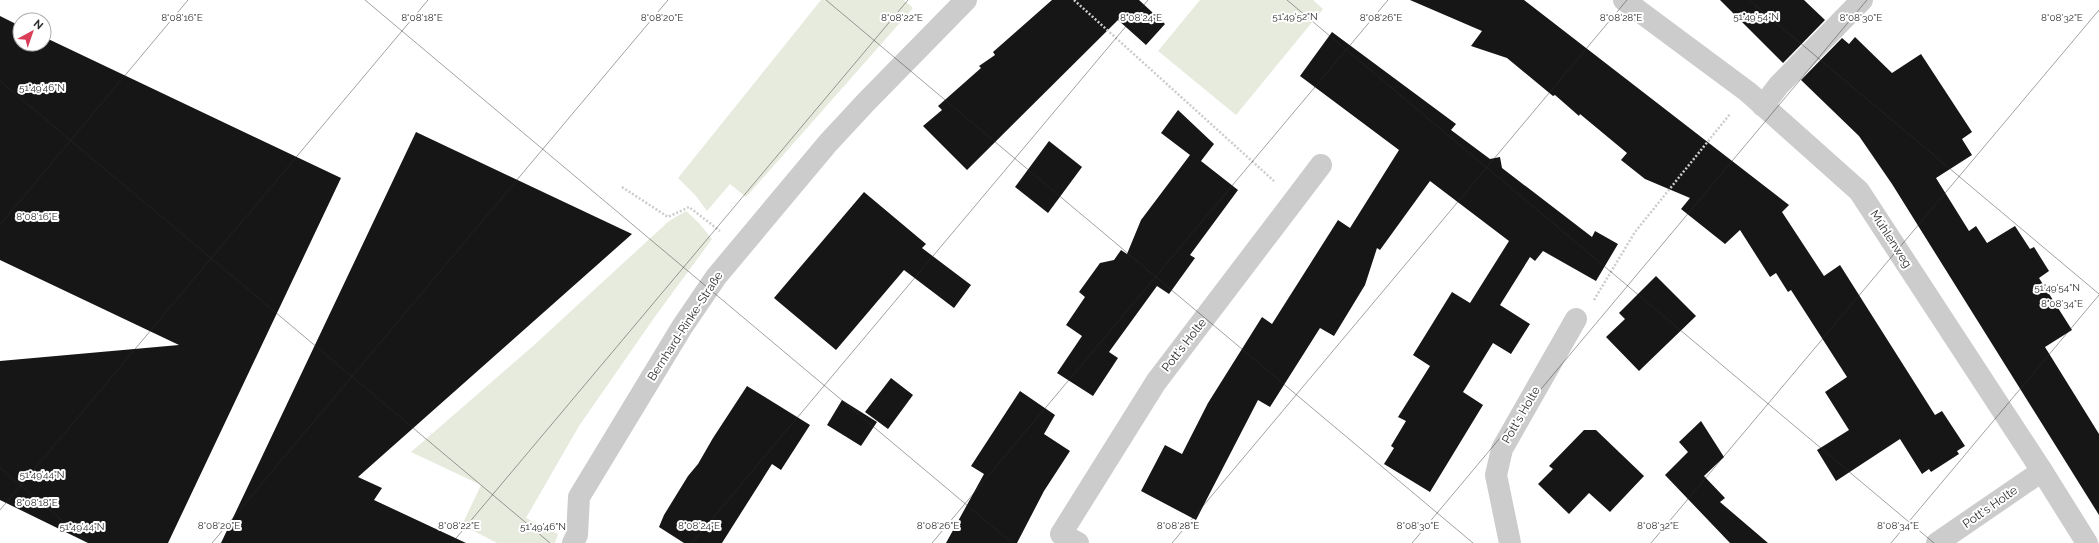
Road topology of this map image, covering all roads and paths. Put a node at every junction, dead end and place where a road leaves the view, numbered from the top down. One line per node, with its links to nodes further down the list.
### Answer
1 (966, 0): 9 (street, Bernhard-Rinke-Straße)
2 (1074, 0): 8 (path)
3 (1624, 0): 5 (street, Mühlenweg)
4 (1862, 0): 5 (street)
5 (1756, 99): 10 (path); 11 (street, Mühlenweg)
6 (1321, 165): 8 (street, Pott's Holte)
7 (622, 187): 9 (path)
8 (1295, 201): 13 (street, Pott's Holte)
9 (741, 247): 12 (street, Bernhard-Rinke-Straße)
10 (1576, 319): 14 (street, Pott's Holte)
11 (2042, 471): 15 (street, Pott's Holte); 16 (street, Mühlenweg)
12 (575, 539)
13 (1065, 540)
14 (1510, 543)
15 (1937, 543)
16 (2086, 543)

